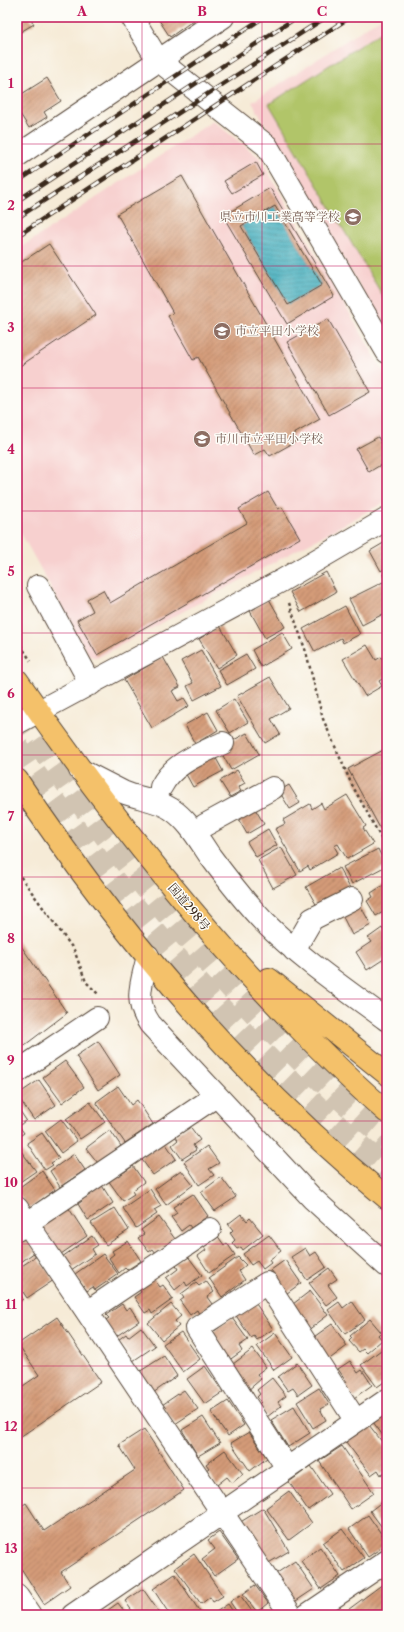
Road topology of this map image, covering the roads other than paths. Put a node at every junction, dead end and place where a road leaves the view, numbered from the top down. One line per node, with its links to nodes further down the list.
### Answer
1 (132, 17): 3 (street)
2 (223, 17): 3 (street)
3 (158, 60): 4 (street); 5 (street)
4 (17, 156)
5 (387, 352)
6 (387, 519): 9 (street)
7 (38, 586): 9 (street)
8 (17, 680): 10 (highway, 国道298号)
9 (91, 684): 10 (street)
10 (39, 712): 11 (street); 13 (highway, 国道298号)
11 (17, 723)
12 (223, 743): 15 (street)
13 (80, 770): 19 (highway, 国道298号); 20 (street)
14 (17, 780): 21 (highway)
15 (162, 787)
16 (273, 788): 17 (street)
17 (205, 825)
18 (352, 899): 20 (street)
19 (203, 925): 25 (highway); 27 (highway, 国道298号)
20 (294, 950): 23 (street)
21 (148, 956): 26 (street); 28 (highway)
22 (97, 1018): 24 (street)
23 (387, 1020)
24 (17, 1072)
25 (387, 1074)
26 (216, 1096): 29 (street); 31 (street)
27 (387, 1112)
28 (387, 1198)
29 (20, 1220): 32 (street)
30 (210, 1229): 32 (street)
31 (387, 1266)
32 (87, 1312): 36 (street)
33 (387, 1400): 34 (street)
34 (356, 1421): 35 (street); 35 (street)
35 (287, 1468): 36 (street)
36 (222, 1513): 40 (street); 41 (street)
37 (387, 1561): 42 (street)
38 (17, 1596): 39 (street)
39 (30, 1615)
40 (73, 1615)
41 (291, 1615)
42 (307, 1615)

